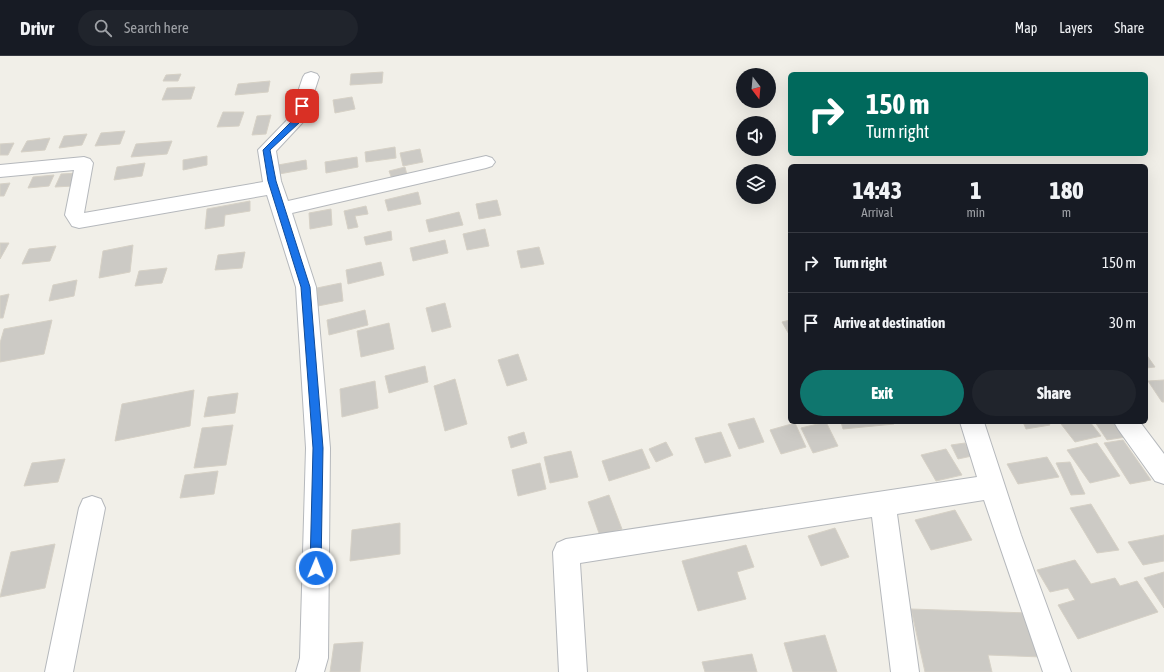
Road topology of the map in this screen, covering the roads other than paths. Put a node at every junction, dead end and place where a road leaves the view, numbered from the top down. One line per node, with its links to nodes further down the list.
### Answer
1 (311, 76): 4 (street)
2 (486, 162): 5 (street)
3 (0, 171): 4 (street)
4 (274, 187): 5 (street)
5 (281, 209): 13 (street)
6 (973, 424): 9 (street)
7 (1128, 424): 8 (street)
8 (1162, 466)
9 (992, 487): 10 (street); 16 (street)
10 (883, 503): 14 (street); 15 (street)
11 (92, 508): 12 (street)
12 (59, 672)
13 (310, 672)
14 (573, 672)
15 (905, 672)
16 (1057, 672)

